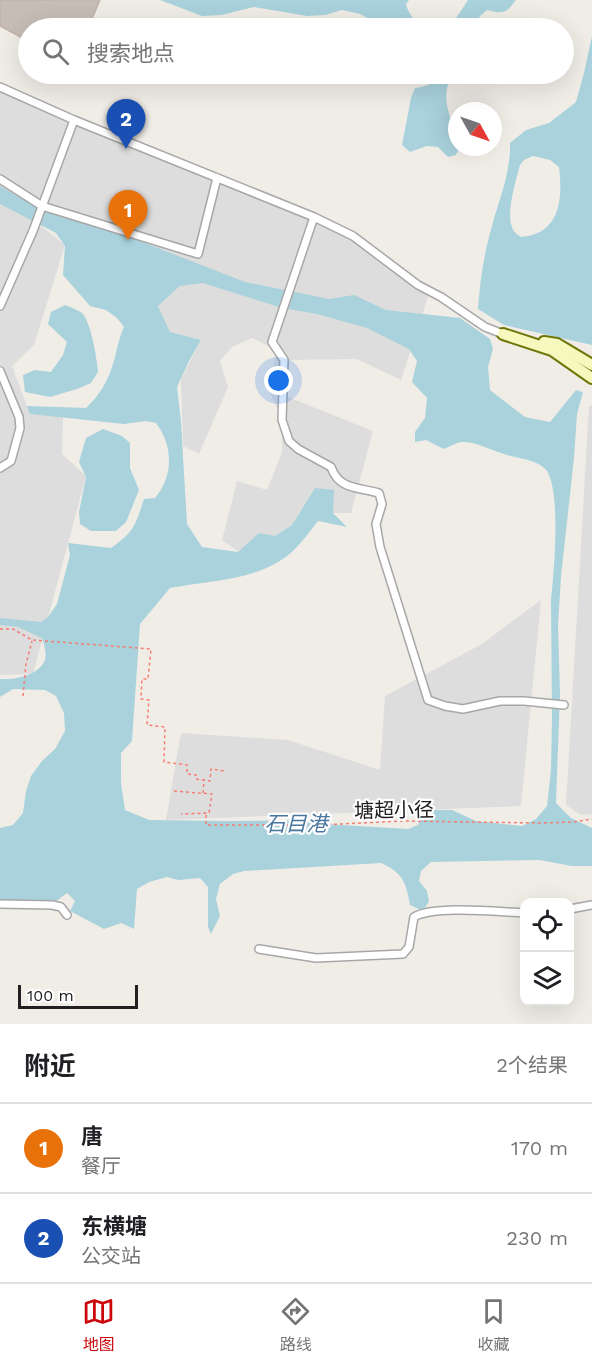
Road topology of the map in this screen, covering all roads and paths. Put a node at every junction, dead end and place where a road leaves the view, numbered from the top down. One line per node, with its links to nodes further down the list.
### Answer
1 (0, 87): 2 (street)
2 (74, 120): 3 (street); 5 (street)
3 (217, 178): 5 (street); 6 (street)
4 (0, 179): 5 (street)
5 (42, 206): 7 (street)
6 (314, 217): 8 (street); 16 (street)
7 (0, 306)
8 (503, 334): 9 (street); 11 (street)
9 (592, 365)
10 (0, 372): 12 (street)
11 (592, 378)
12 (0, 468)
13 (0, 629): 14 (path)
14 (32, 640): 15 (path); 18 (path)
15 (23, 696)
16 (564, 705)
17 (225, 771): 18 (path)
18 (204, 780): 20 (path)
19 (174, 791): 20 (path)
20 (203, 794): 22 (path)
21 (181, 814): 22 (path)
22 (206, 815): 23 (path, 塘超小径)
23 (592, 819)
24 (0, 904): 28 (street)
25 (592, 905): 26 (street)
26 (574, 908)
27 (520, 914): 29 (street)
28 (68, 915)
29 (260, 949)

